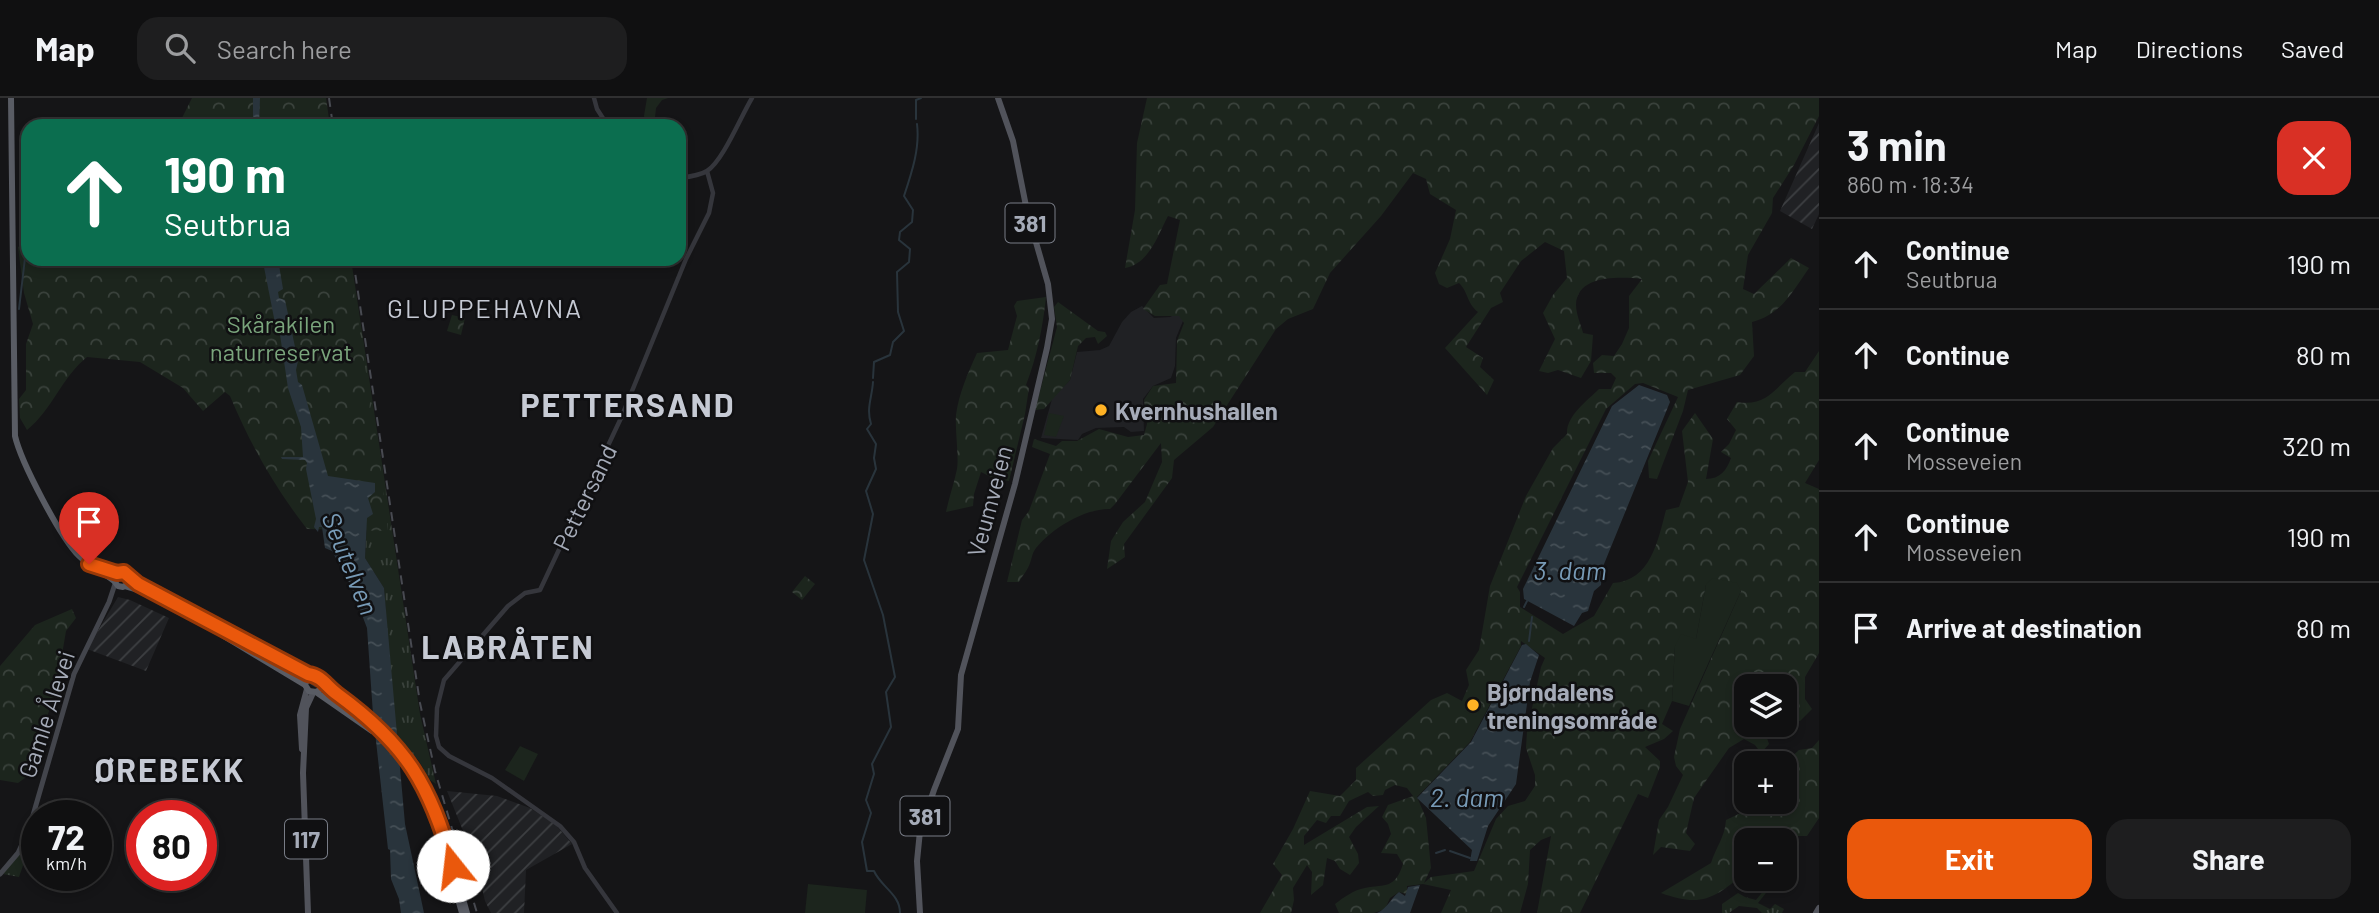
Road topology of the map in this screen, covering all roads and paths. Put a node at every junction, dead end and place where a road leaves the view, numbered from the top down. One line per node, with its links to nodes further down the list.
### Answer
1 (11, 98): 10 (highway)
2 (594, 98): 5 (street)
3 (752, 98): 6 (street)
4 (998, 98): 26 (main road, Veumveien / 381)
5 (603, 119)
6 (707, 171): 7 (street); 8 (street, Pettersand)
7 (686, 176)
8 (686, 259)
9 (683, 266): 25 (street, Pettersand)
10 (93, 567): 11 (highway); 13 (highway)
11 (117, 573): 12 (highway); 13 (highway)
12 (130, 578): 13 (highway); 14 (highway)
13 (119, 585): 14 (highway); 21 (main road, Gamle Ålevei)
14 (222, 631): 15 (highway); 16 (highway); 18 (highway)
15 (297, 673)
16 (312, 674): 17 (highway); 18 (highway)
17 (323, 682): 18 (highway); 20 (highway)
18 (310, 690): 20 (highway); 23 (main road, 117)
19 (328, 693): 20 (highway)
20 (364, 720): 24 (highway)
21 (0, 874)
22 (1819, 908): 27 (main road)
23 (307, 913)
24 (464, 913)
25 (617, 913)
26 (919, 913)
27 (1816, 913)

